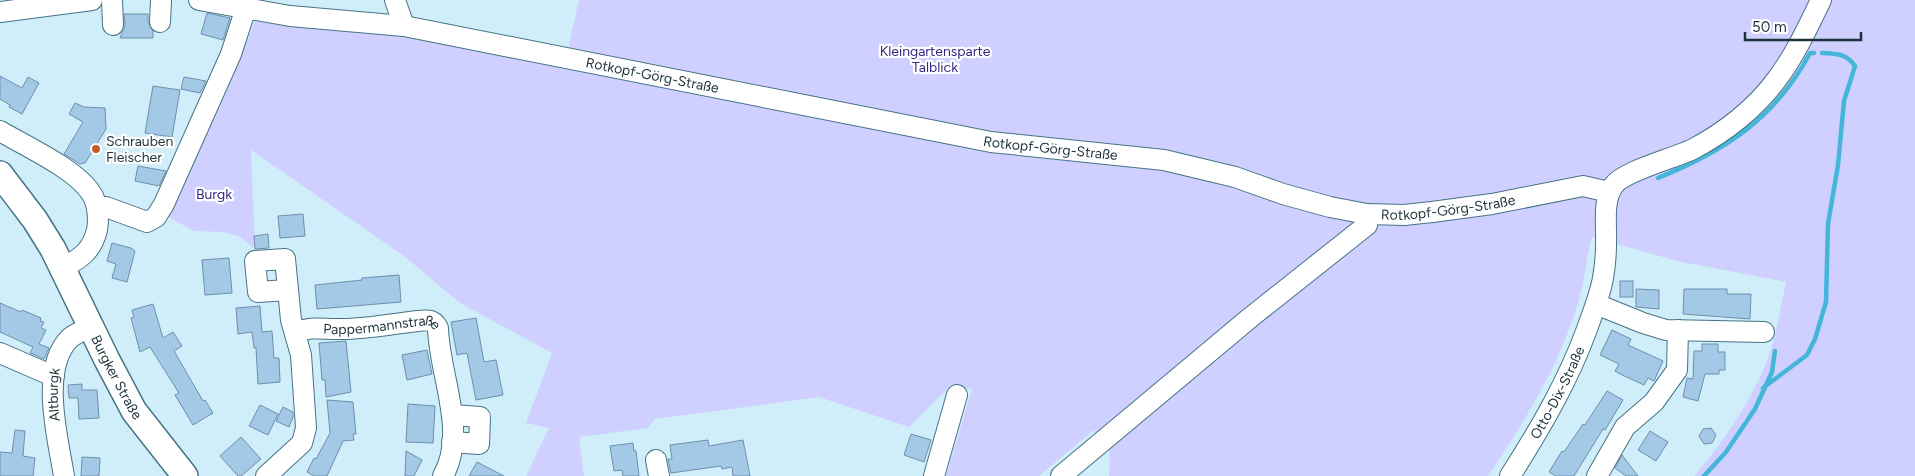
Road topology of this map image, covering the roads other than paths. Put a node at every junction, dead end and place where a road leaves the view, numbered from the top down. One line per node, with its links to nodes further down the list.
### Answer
1 (92, 0): 8 (street)
2 (112, 0): 10 (street)
3 (161, 0): 9 (street)
4 (199, 0): 7 (street, Rotkopf-Görg-Straße)
5 (395, 0): 11 (street)
6 (1821, 0): 14 (street)
7 (243, 9): 11 (street, Rotkopf-Görg-Straße); 15 (street)
8 (0, 12)
9 (160, 22)
10 (113, 25)
11 (404, 26): 16 (street, Rotkopf-Görg-Straße)
12 (0, 131): 15 (street)
13 (0, 174): 17 (main road, Burgker Straße)
14 (1609, 192): 16 (street, Rotkopf-Görg-Straße); 19 (street, Otto-Dix-Straße)
15 (97, 208): 17 (street)
16 (1368, 214): 34 (street)
17 (62, 268): 20 (main road, Burgker Straße)
18 (287, 290): 23 (street)
19 (1596, 304): 21 (street); 35 (street, Otto-Dix-Straße)
20 (91, 327): 25 (street, Altburgk); 30 (main road, Burgker Straße)
21 (1678, 330): 22 (street); 36 (street)
22 (1764, 332)
23 (295, 334): 27 (street, Pappermannstraße); 31 (street)
24 (0, 353): 25 (street)
25 (54, 375): 29 (street, Altburgk)
26 (957, 395): 33 (street)
27 (452, 415): 28 (street, Pappermannstraße); 28 (street)
28 (452, 442): 32 (street, Pappermannstraße)
29 (64, 476)
30 (185, 476)
31 (266, 476)
32 (443, 476)
33 (934, 476)
34 (1061, 476)
35 (1510, 476)
36 (1597, 476)

